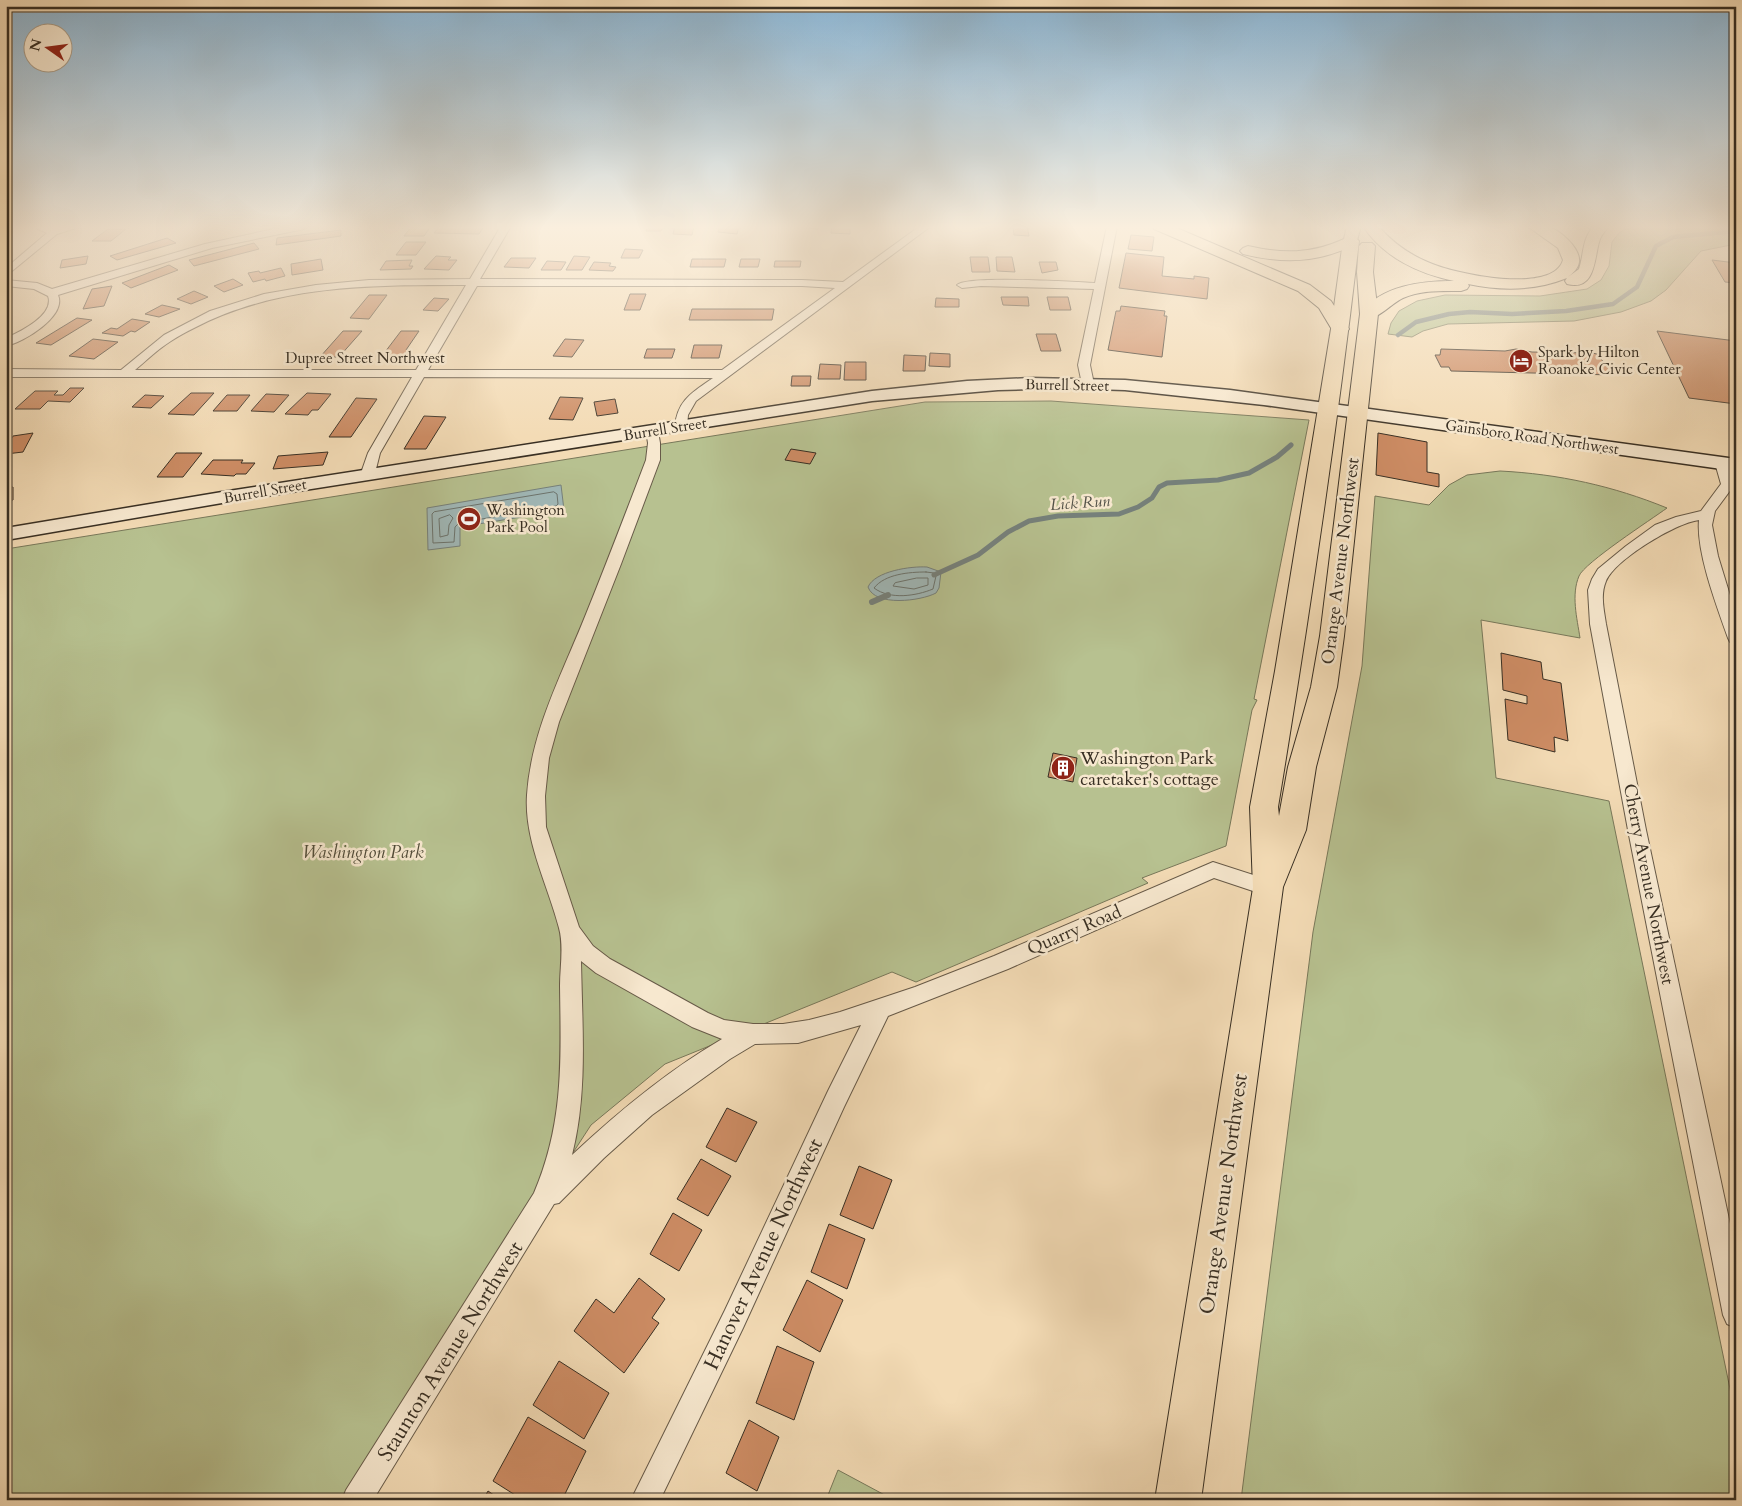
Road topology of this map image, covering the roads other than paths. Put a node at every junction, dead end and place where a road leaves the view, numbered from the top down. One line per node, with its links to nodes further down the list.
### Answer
1 (53, 296): 12 (street)
2 (268, 296): 13 (street)
3 (465, 296): 15 (street)
4 (829, 296): 16 (street)
5 (1098, 296): 17 (street)
6 (1315, 296): 11 (main road)
7 (1344, 296): 11 (main road, Orange Avenue Northwest)
8 (1367, 296): 10 (main road, Orange Avenue Northwest)
9 (1389, 296): 10 (main road)
10 (1368, 314): 19 (main road, Orange Avenue Northwest)
11 (1340, 329): 18 (main road, Orange Avenue Northwest)
12 (6, 343)
13 (125, 372): 14 (street, Dupree Street Northwest); 15 (street, Dupree Street Northwest)
14 (6, 373)
15 (420, 373): 16 (street, Dupree Street Northwest); 23 (street)
16 (724, 374): 20 (street)
17 (1088, 384): 18 (street, Burrell Street); 20 (street, Burrell Street)
18 (1328, 409): 19 (street, Gainsboro Road Northwest); 27 (main road, Orange Avenue Northwest)
19 (1358, 413): 22 (street, Gainsboro Road Northwest); 27 (main road, Orange Avenue Northwest)
20 (681, 427): 21 (street, Burrell Street)
21 (652, 432): 23 (street, Burrell Street); 28 (street)
22 (1729, 464): 24 (street)
23 (368, 473): 25 (street, Burrell Street)
24 (1706, 515): 26 (street); 32 (street, Cherry Avenue Northwest)
25 (6, 534)
26 (1735, 637)
27 (1268, 888): 29 (street, Quarry Road); 35 (main road, Orange Avenue Northwest)
28 (570, 931): 30 (street, Quarry Road); 31 (street)
29 (881, 1008): 30 (street, Quarry Road); 34 (street, Hanover Avenue Northwest)
30 (753, 1034): 31 (street)
31 (543, 1202): 33 (street, Staunton Avenue Northwest)
32 (1736, 1315)
33 (356, 1500)
34 (645, 1500)
35 (1178, 1500)

